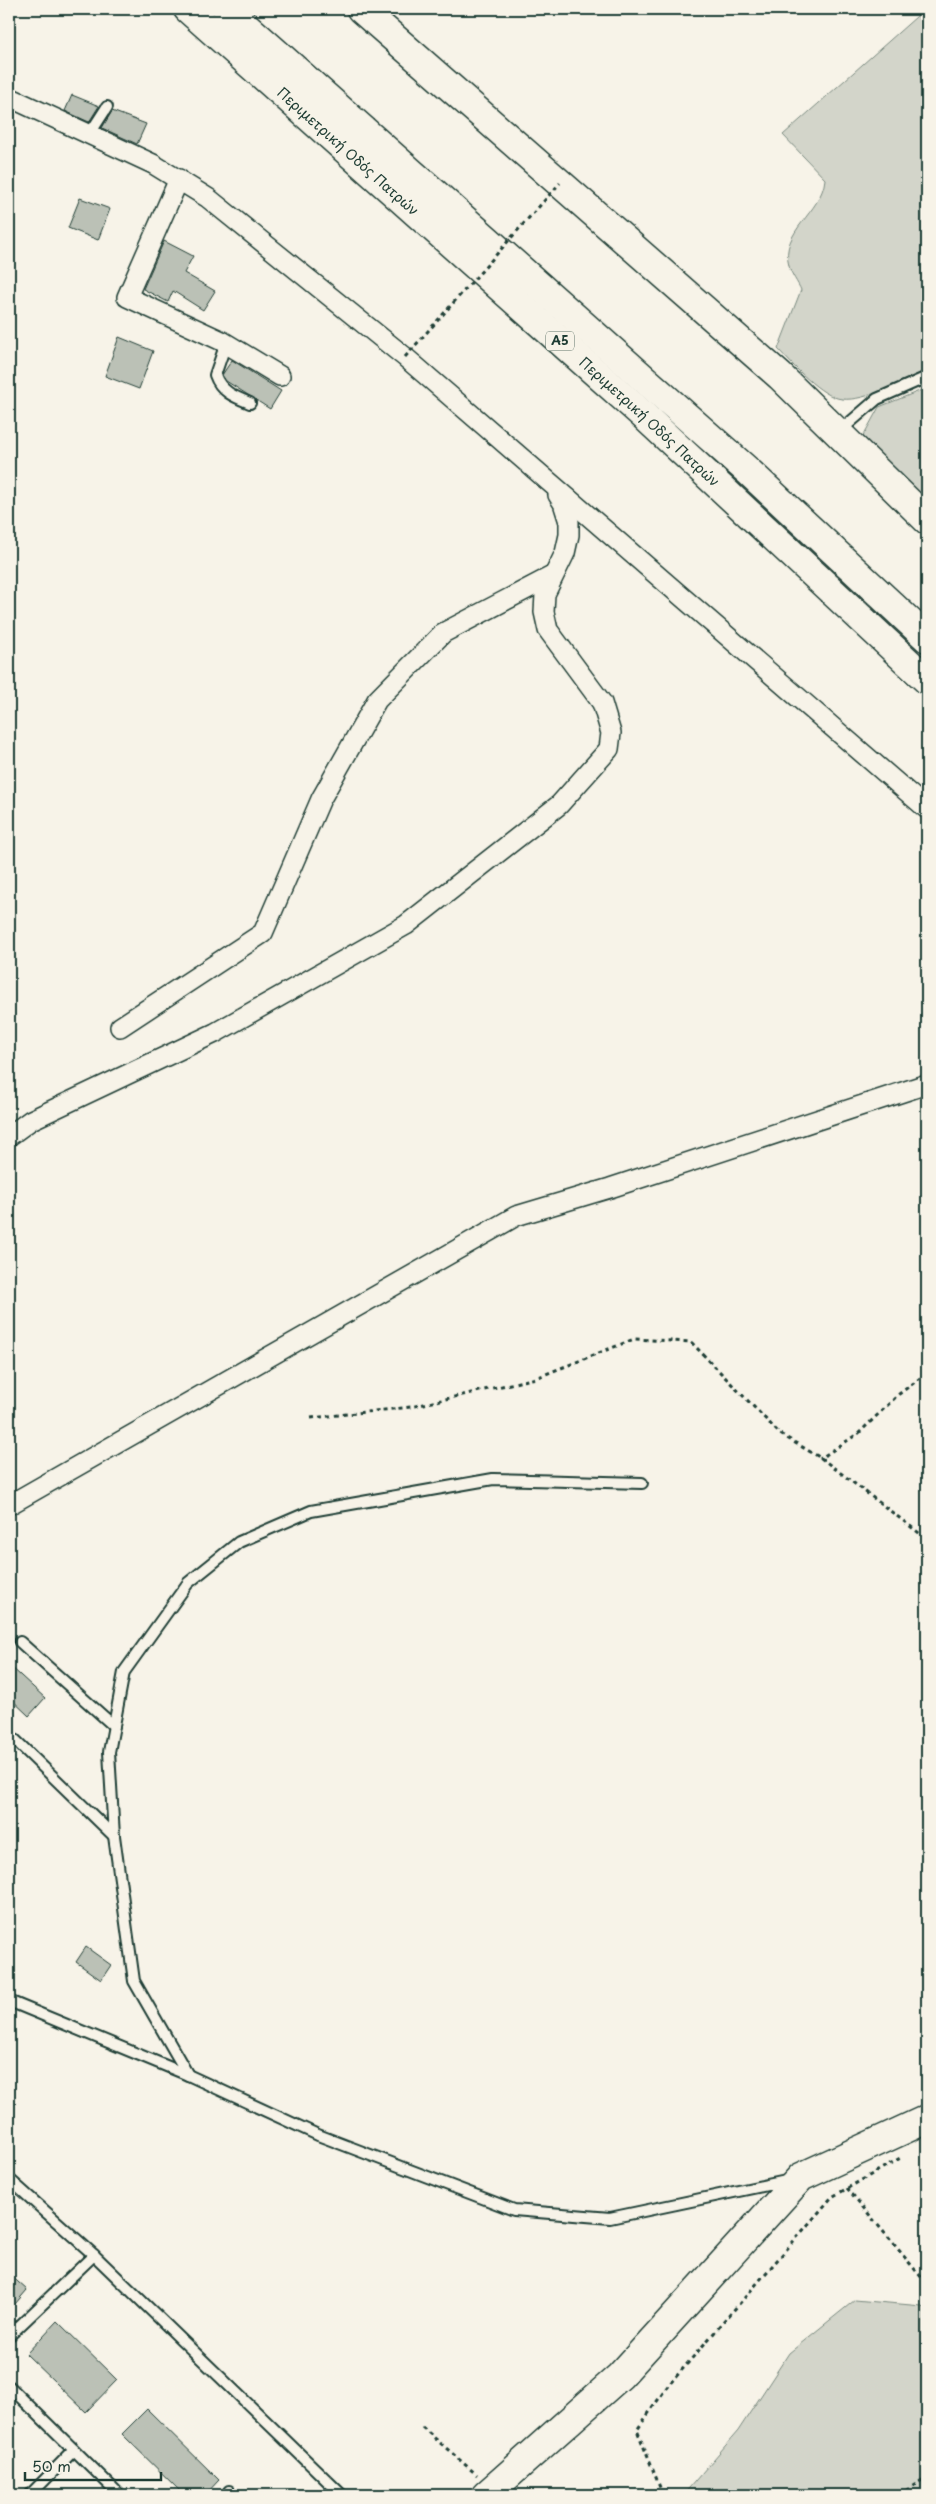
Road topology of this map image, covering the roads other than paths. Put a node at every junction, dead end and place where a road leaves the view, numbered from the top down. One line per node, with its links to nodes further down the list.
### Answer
1 (188, 9): 17 (main road, Περιμετρική Οδός Πατρών / Α5)
2 (227, 9): 16 (main road, Περιμετρική Οδός Πατρών / Α5)
3 (361, 9): 12 (main road)
4 (9, 97): 6 (street)
5 (106, 107): 6 (lane)
6 (89, 135): 7 (street)
7 (179, 179): 8 (street); 13 (street)
8 (226, 343): 9 (street); 11 (lane)
9 (280, 376)
10 (927, 378): 12 (lane)
11 (250, 403)
12 (839, 432): 14 (main road)
13 (549, 483): 15 (street); 18 (street)
14 (927, 520)
15 (552, 576): 19 (street); 21 (street)
16 (927, 638)
17 (927, 680)
18 (927, 809)
19 (120, 1026)
20 (927, 1084): 23 (street)
21 (9, 1136)
22 (642, 1483): 25 (lane)
23 (9, 1505)
24 (20, 1642): 25 (lane)
25 (114, 1726): 27 (lane)
26 (9, 1734): 27 (lane)
27 (114, 1836): 29 (lane)
28 (9, 2001): 29 (lane)
29 (188, 2075): 31 (lane)
30 (927, 2119): 31 (main road)
31 (802, 2177): 37 (main road)
32 (9, 2179): 33 (lane)
33 (94, 2255): 34 (lane); 40 (lane)
34 (9, 2336)
35 (9, 2386): 36 (lane)
36 (74, 2450): 38 (lane); 39 (lane)
37 (489, 2492)
38 (30, 2495)
39 (120, 2495)
40 (342, 2495)

